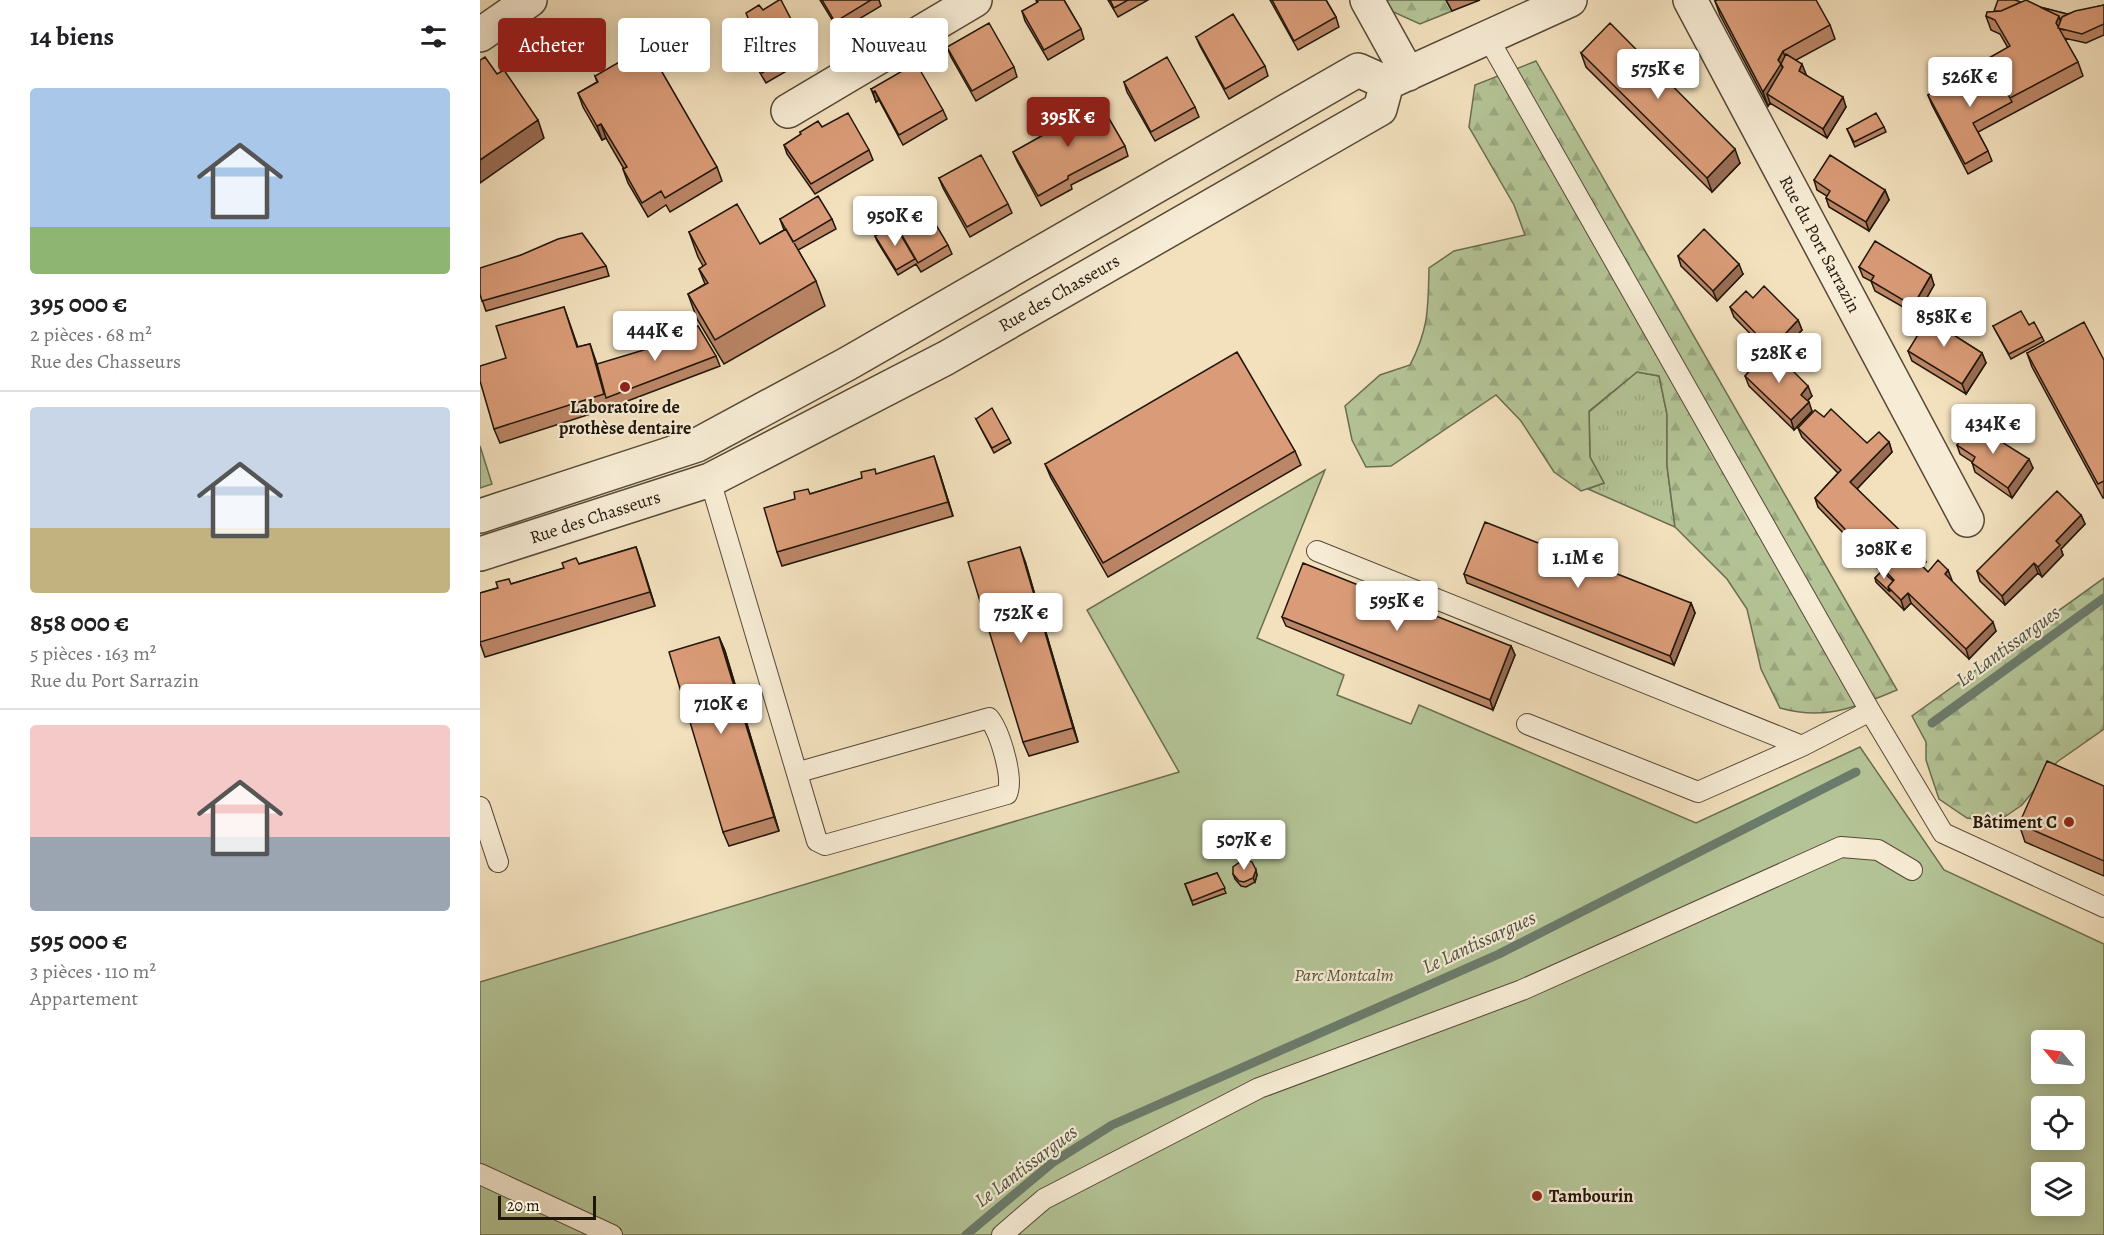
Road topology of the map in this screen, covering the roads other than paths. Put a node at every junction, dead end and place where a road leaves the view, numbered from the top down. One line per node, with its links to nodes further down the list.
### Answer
1 (530, 0): 6 (street)
2 (975, 0): 9 (street)
3 (1367, 0): 8 (street)
4 (1570, 0): 7 (street)
5 (1690, 0): 13 (street, Rue du Port Sarrazin)
6 (480, 35)
7 (1488, 38): 8 (street); 16 (lane)
8 (1398, 78): 10 (street, Rue des Chasseurs); 11 (street, Rue des Chasseurs)
9 (788, 111)
10 (698, 445): 11 (street); 12 (street, Rue des Chasseurs)
11 (710, 480): 15 (street, Rue des Chasseurs); 19 (lane)
12 (480, 516)
13 (1967, 520)
14 (1317, 551): 18 (lane)
15 (480, 554)
16 (1870, 711): 18 (lane); 23 (lane)
17 (1527, 724): 18 (lane)
18 (1802, 746)
19 (799, 772): 19 (lane)
20 (480, 807): 21 (lane)
21 (498, 862)
22 (1912, 870): 26 (lane)
23 (2104, 907)
24 (480, 1174): 25 (lane)
25 (612, 1235)
26 (1002, 1235)

